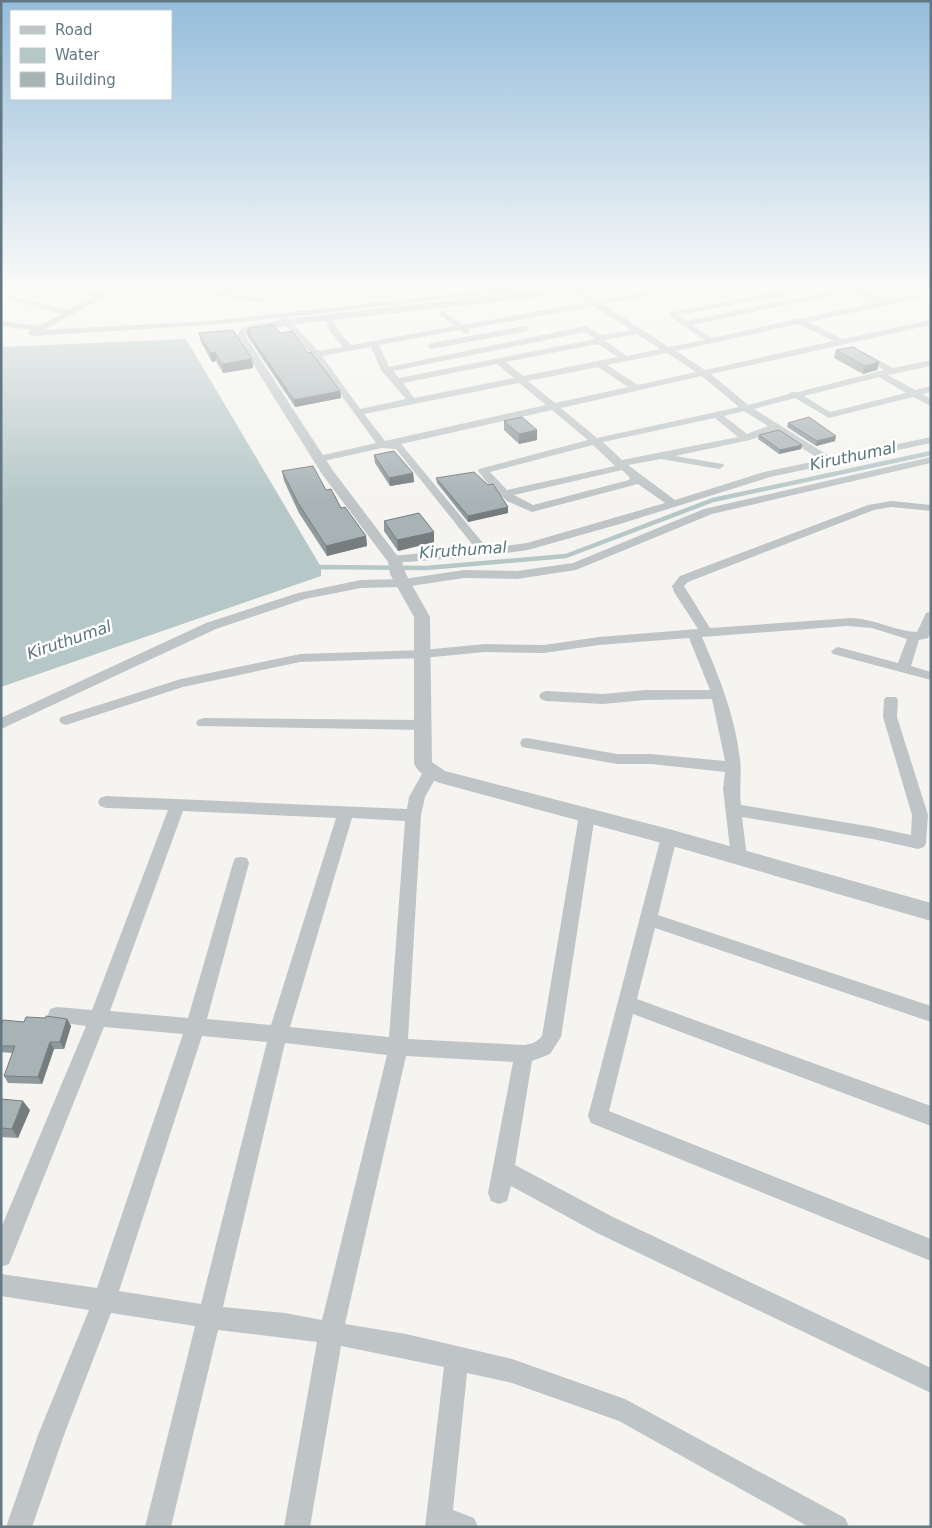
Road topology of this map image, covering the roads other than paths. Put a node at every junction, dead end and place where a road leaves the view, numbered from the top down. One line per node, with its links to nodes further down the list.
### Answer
1 (255, 360): 37 (street)
2 (321, 360): 27 (street)
3 (382, 360): 13 (street)
4 (435, 360): 13 (street)
5 (505, 360): 10 (street)
6 (617, 360): 12 (street)
7 (684, 360): 15 (street)
8 (769, 360): 15 (street)
9 (873, 360): 14 (street)
10 (502, 361): 17 (street); 18 (street)
11 (931, 363): 14 (street)
12 (601, 365): 17 (street); 19 (street)
13 (386, 370): 18 (street)
14 (892, 371): 16 (street)
15 (706, 374): 19 (street); 25 (street); 26 (street)
16 (880, 374): 21 (street); 22 (street)
17 (520, 379): 23 (street); 25 (street)
18 (397, 381): 23 (street)
19 (636, 388): 25 (street)
20 (931, 389): 21 (street)
21 (913, 393): 22 (street); 24 (street)
22 (794, 394): 26 (street)
23 (412, 401): 27 (street)
24 (931, 403)
25 (555, 408): 32 (street); 33 (street); 34 (street)
26 (746, 408): 28 (street); 29 (street)
27 (358, 412): 33 (street)
28 (716, 414): 30 (street); 32 (street)
29 (776, 427): 30 (street); 38 (street)
30 (746, 438): 35 (street)
31 (931, 440): 38 (street)
32 (596, 441): 39 (street); 42 (street)
33 (382, 445): 34 (street); 37 (street)
34 (398, 446): 37 (street); 45 (street)
35 (658, 456): 39 (street); 40 (street)
36 (931, 460): 46 (street)
37 (320, 461): 46 (street)
38 (830, 461): 43 (street)
39 (621, 466): 41 (street); 42 (street)
40 (718, 466)
41 (635, 477): 42 (street); 43 (street)
42 (506, 494)
43 (673, 504): 45 (street)
44 (931, 508): 48 (street)
45 (484, 552): 46 (street)
46 (397, 570): 51 (street); 58 (street)
47 (931, 616): 49 (street)
48 (700, 634): 49 (street); 51 (street); 54 (street)
49 (914, 636): 52 (street)
50 (838, 651): 52 (street)
51 (424, 654): 57 (street); 60 (street)
52 (903, 669): 53 (street)
53 (931, 676)
54 (718, 694): 55 (street); 62 (street)
55 (546, 696)
56 (891, 700): 71 (street)
57 (66, 720)
58 (2, 723)
59 (203, 723): 60 (street)
60 (423, 725): 63 (street)
61 (527, 743): 62 (street)
62 (732, 767): 66 (street)
63 (432, 772): 68 (street); 69 (street)
64 (106, 802): 65 (street)
65 (178, 804): 67 (street); 79 (street)
66 (735, 810): 71 (street); 72 (street)
67 (346, 812): 68 (street); 81 (street)
68 (413, 815): 82 (street)
69 (587, 815): 70 (street); 83 (street)
70 (669, 837): 72 (street); 75 (street)
71 (924, 845)
72 (739, 857): 74 (street)
73 (241, 863): 80 (street)
74 (931, 912)
75 (648, 919): 76 (street); 77 (street)
76 (627, 1003): 84 (street); 87 (street)
77 (931, 1014)
78 (57, 1015): 79 (street)
79 (98, 1018): 80 (street); 88 (street)
80 (195, 1027): 81 (street); 90 (street)
81 (278, 1034): 82 (street); 91 (street)
82 (398, 1047): 83 (street); 92 (street)
83 (524, 1054): 85 (street)
84 (931, 1116)
85 (503, 1170): 86 (street); 94 (street)
86 (499, 1193)
87 (931, 1250)
88 (1, 1256)
89 (1, 1285): 90 (street)
90 (104, 1302): 91 (street); 96 (street)
91 (210, 1317): 92 (street); 97 (street)
92 (331, 1333): 93 (street); 98 (street)
93 (457, 1358): 95 (street); 100 (street)
94 (931, 1381)
95 (438, 1522): 99 (street)
96 (19, 1527)
97 (158, 1527)
98 (297, 1527)
99 (465, 1527)
100 (836, 1527)

